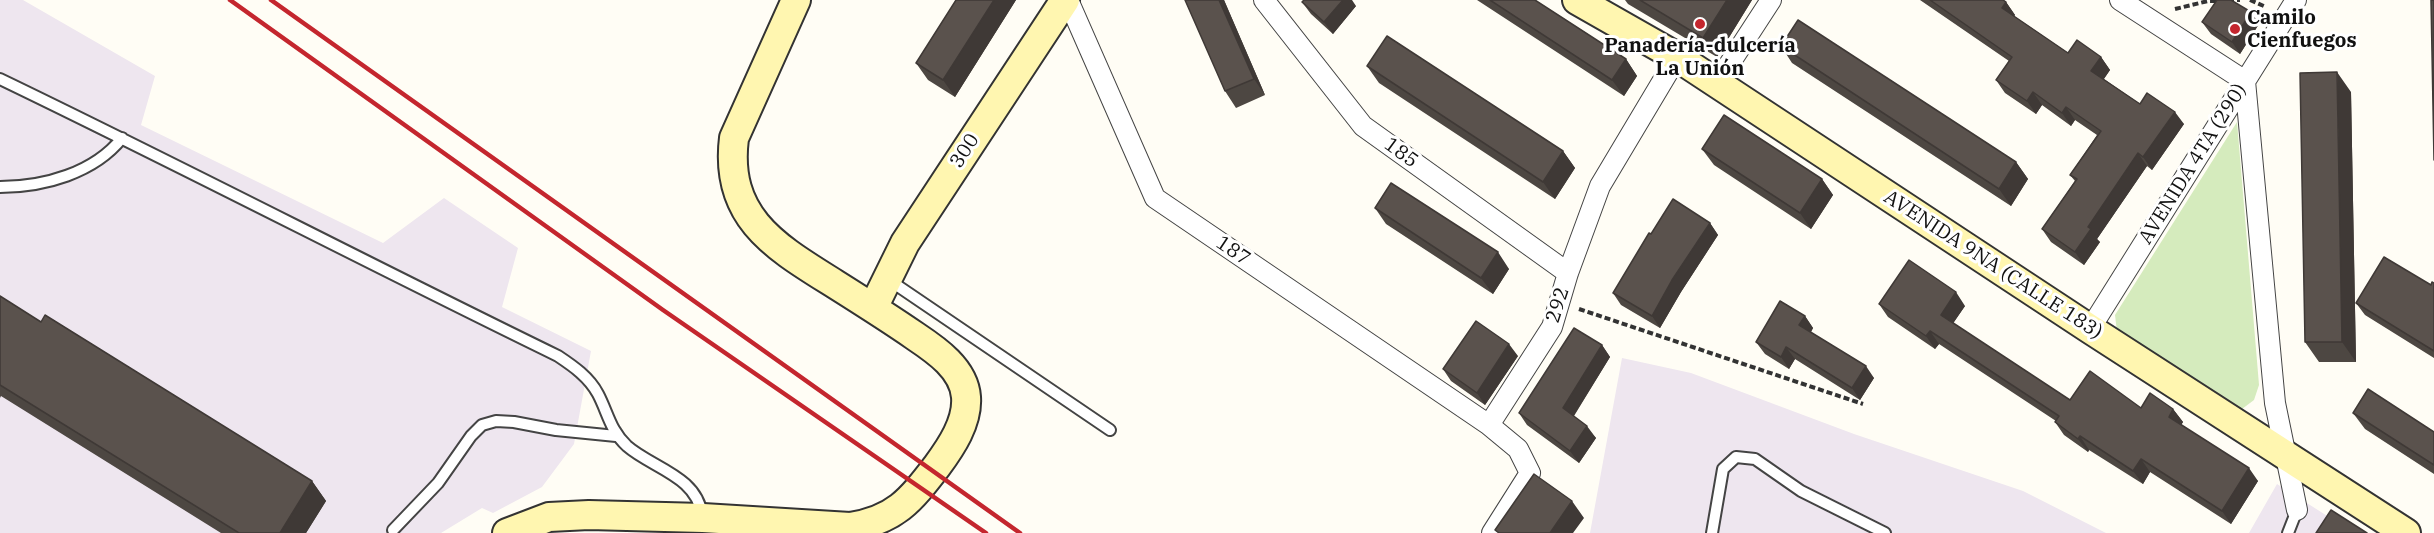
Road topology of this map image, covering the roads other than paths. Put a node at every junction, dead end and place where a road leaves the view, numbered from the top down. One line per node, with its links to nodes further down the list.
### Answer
1 (796, 0): 16 (street)
2 (1067, 0): 15 (street, 300); 18 (street, 187)
3 (1264, 0): 14 (street, 185)
4 (1577, 0): 8 (street, AVENIDA 9NA (CALLE 183))
5 (1771, 0): 11 (street)
6 (2120, 0): 10 (street)
7 (2296, 0): 10 (street, AVENIDA 4TA (290))
8 (1677, 57): 11 (street, AVENIDA 9NA (CALLE 183)); 14 (street, 292)
9 (0, 79): 12 (lane)
10 (2245, 81): 17 (street, AVENIDA 4TA (290)); 21 (street)
11 (1718, 83): 17 (street, AVENIDA 9NA (CALLE 183))
12 (122, 138): 13 (lane); 20 (lane)
13 (0, 187)
14 (1568, 273): 18 (street, 292)
15 (887, 279): 16 (street, 300); 19 (lane)
16 (873, 308): 23 (street)
17 (2090, 329): 21 (street, AVENIDA 9NA (CALLE 183))
18 (1488, 425): 27 (street)
19 (1110, 430)
20 (616, 436): 23 (lane); 25 (lane)
21 (2285, 456): 22 (street); 31 (street, AVENIDA 9NA (CALLE 183))
22 (2297, 510): 30 (lane)
23 (703, 518): 24 (street)
24 (588, 524): 26 (street)
25 (393, 530)
26 (507, 533)
27 (1492, 533)
28 (1712, 533): 29 (lane)
29 (1885, 533)
30 (2288, 533)
31 (2406, 533)

